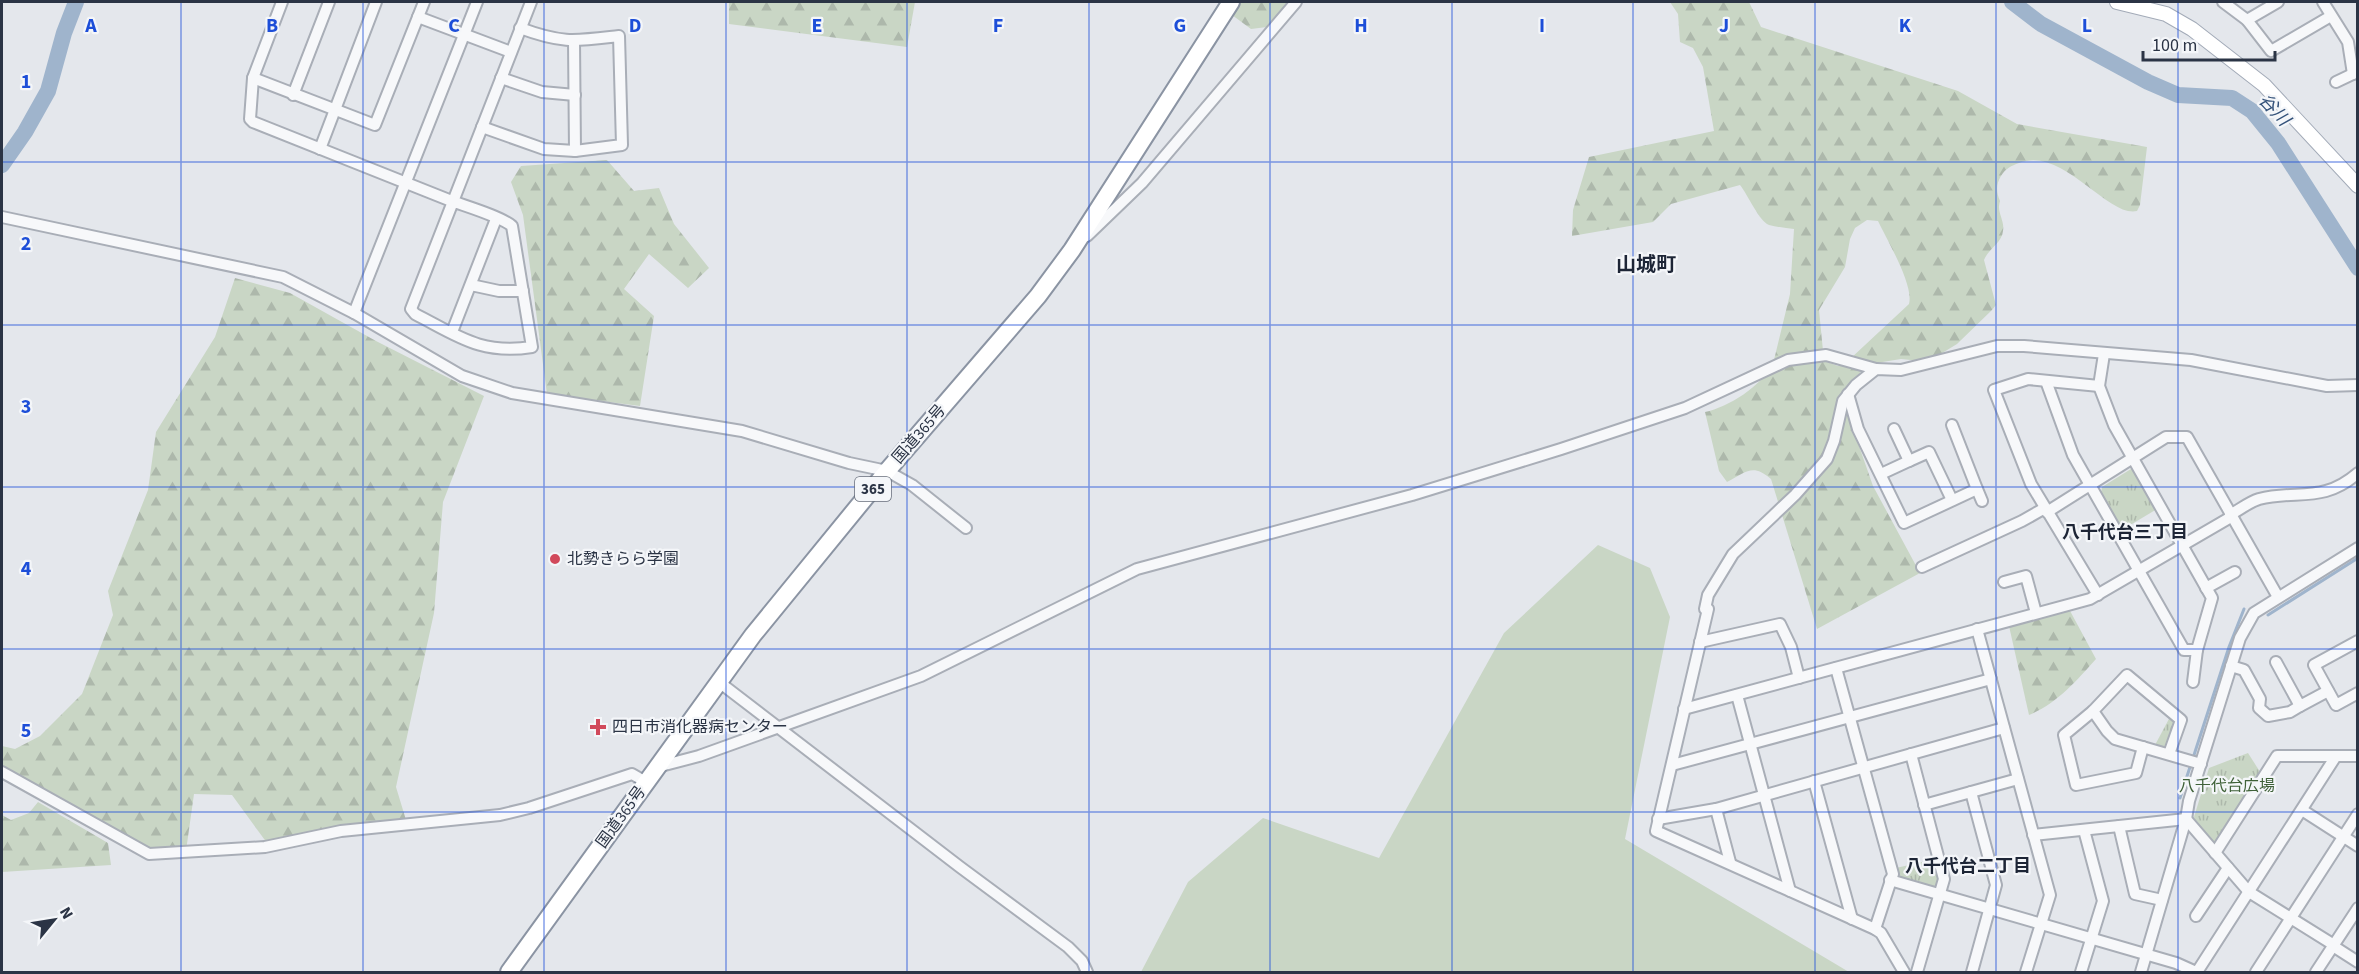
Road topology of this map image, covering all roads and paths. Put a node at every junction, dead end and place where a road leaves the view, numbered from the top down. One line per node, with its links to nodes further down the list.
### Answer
1 (282, 2): 21 (street)
2 (329, 2): 24 (street)
3 (376, 2): 26 (street)
4 (424, 2): 13 (street)
5 (477, 2): 17 (street)
6 (531, 2): 16 (street)
7 (1231, 2): 35 (highway, 国道365号 / 365)
8 (1296, 2): 35 (street)
9 (2117, 2): 31 (main road)
10 (2223, 2): 15 (street)
11 (2278, 2): 15 (street)
12 (2323, 2): 14 (street)
13 (418, 16): 17 (street); 26 (street)
14 (2331, 16): 15 (street); 20 (street)
15 (2247, 21)
16 (520, 28): 18 (street); 19 (street)
17 (464, 34): 19 (street); 30 (street)
18 (574, 41): 25 (street); 29 (street)
19 (511, 52): 22 (street)
20 (2355, 73): 23 (street)
21 (253, 78): 24 (street); 28 (street)
22 (501, 78): 25 (street); 27 (street)
23 (2336, 82)
24 (293, 95): 26 (street)
25 (575, 95): 29 (street)
26 (334, 110): 28 (street)
27 (482, 127): 29 (street); 32 (street)
28 (320, 149): 30 (street)
29 (575, 151)
30 (406, 182): 32 (street); 38 (street)
31 (2358, 186)
32 (453, 201): 34 (street); 39 (street)
33 (2, 217): 38 (street)
34 (496, 219): 36 (street); 37 (street)
35 (1072, 250): 50 (highway, 国道365号 / 365)
36 (471, 285): 37 (street); 39 (street)
37 (523, 291): 39 (street)
38 (354, 314): 50 (street)
39 (452, 332)
40 (2104, 354): 41 (street); 43 (street); 44 (street)
41 (1876, 369): 45 (street); 88 (street)
42 (2046, 381): 44 (street); 53 (street); 57 (street)
43 (2358, 385)
44 (2099, 386): 48 (street)
45 (1848, 394): 51 (street); 72 (street)
46 (1952, 425): 54 (street)
47 (1894, 429): 49 (street)
48 (2133, 457): 53 (street); 58 (street); 60 (street)
49 (1909, 461): 51 (street); 55 (street)
50 (887, 471): 59 (street); 79 (highway, 国道365号 / 365)
51 (1881, 474): 55 (street)
52 (2358, 474): 58 (street)
53 (2091, 485): 57 (street); 63 (street)
54 (1977, 489): 55 (street); 56 (street)
55 (1952, 501)
56 (1982, 501)
57 (2046, 510): 62 (street); 67 (street)
58 (2230, 516): 60 (street); 68 (street)
59 (966, 528)
60 (2182, 545): 63 (street); 66 (street)
61 (2358, 548): 68 (street)
62 (1922, 567)
63 (2140, 571): 67 (street); 73 (street)
64 (2235, 572): 66 (street)
65 (2004, 582): 69 (street)
66 (2206, 588): 73 (street)
67 (2098, 595): 69 (street)
68 (2278, 597): 75 (street)
69 (2036, 613): 70 (street)
70 (1977, 629): 76 (street); 78 (street)
71 (2358, 641): 81 (street)
72 (1700, 642): 77 (street); 85 (street)
73 (2197, 650): 80 (street)
74 (2276, 662): 84 (street)
75 (2231, 666): 84 (street); 96 (street)
76 (1836, 668): 77 (street); 87 (street)
77 (1799, 678): 83 (street)
78 (1991, 679): 87 (street); 89 (street)
79 (719, 682): 88 (street); 98 (highway, 国道365号 / 365)
80 (2193, 682)
81 (2328, 691): 82 (street); 84 (street)
82 (2358, 693)
83 (1737, 695): 85 (street); 90 (street)
84 (2300, 706)
85 (1684, 709): 97 (street)
86 (2093, 711): 91 (street); 91 (street); 93 (street)
87 (1849, 717): 90 (street); 99 (street)
88 (777, 728): 98 (street); 139 (street)
89 (2004, 728): 92 (street); 101 (street)
90 (1750, 745): 97 (street); 105 (street)
91 (2143, 747): 93 (street)
92 (1911, 754): 99 (street); 106 (street)
93 (2169, 754): 96 (street)
94 (2336, 756): 95 (street); 108 (street); 117 (street)
95 (2358, 756)
96 (2201, 764): 111 (street)
97 (1672, 765): 110 (street)
98 (657, 767): 103 (highway, 国道365号 / 365)
99 (1863, 767): 102 (street); 120 (street)
100 (2, 772): 103 (street)
101 (2018, 779): 104 (street); 114 (street)
102 (1814, 781): 105 (street); 129 (street)
103 (646, 782): 138 (highway, 国道365号 / 365)
104 (1971, 792): 106 (street); 126 (street)
105 (1764, 794): 107 (street); 121 (street)
106 (1924, 805): 123 (street)
107 (1716, 809): 110 (street); 118 (street)
108 (2302, 810): 115 (street); 122 (street)
109 (2358, 814): 115 (street)
110 (1658, 819): 118 (street)
111 (2186, 819): 112 (street); 117 (street); 124 (street)
112 (2119, 826): 113 (street); 124 (street)
113 (2084, 830): 114 (street); 132 (street)
114 (2033, 835): 130 (street)
115 (2343, 837): 116 (street); 128 (street)
116 (2358, 846)
117 (2215, 853): 119 (street)
118 (1730, 862): 121 (street)
119 (2228, 868): 122 (street); 127 (street)
120 (1890, 880): 123 (street); 131 (street)
121 (1790, 891): 129 (street)
122 (2249, 892): 128 (street); 146 (street)
123 (1940, 895): 126 (street); 141 (street)
124 (2162, 900): 134 (street)
125 (2358, 908): 133 (street)
126 (1991, 909): 130 (street); 142 (street)
127 (2196, 916)
128 (2291, 918): 133 (street); 147 (street)
129 (1852, 920): 131 (street)
130 (2041, 924): 132 (street); 143 (street)
131 (1875, 929): 140 (street)
132 (2091, 939): 134 (street); 144 (street)
133 (2333, 946): 135 (street); 137 (street)
134 (2146, 955): 145 (street); 146 (street)
135 (2358, 962)
136 (2358, 968): 148 (street)
137 (2319, 970)
138 (508, 972)
139 (1087, 972)
140 (1905, 972)
141 (1917, 972)
142 (1972, 972)
143 (2026, 972)
144 (2081, 972)
145 (2141, 972)
146 (2196, 972)
147 (2256, 972)
148 (2355, 972)

